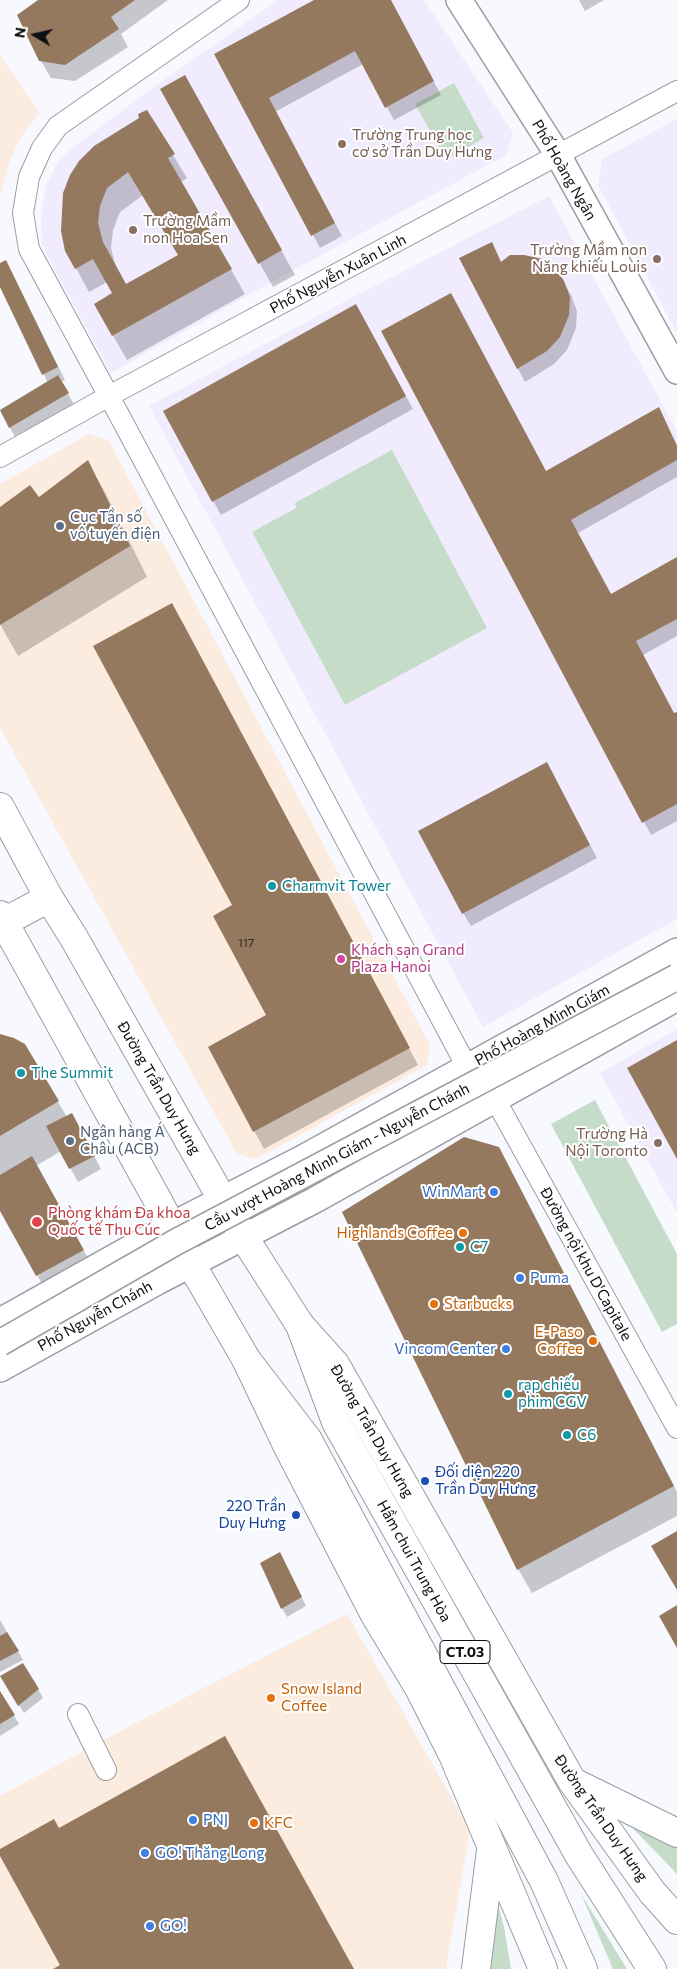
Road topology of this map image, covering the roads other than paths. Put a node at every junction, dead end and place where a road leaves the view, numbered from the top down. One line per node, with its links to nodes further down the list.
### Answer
1 (240, 0): 6 (street)
2 (459, 0): 4 (street, Phố Hoàng Ngân)
3 (677, 91): 4 (street, Phố Nguyễn Xuân Linh)
4 (558, 155): 5 (street, Phố Hoàng Ngân); 6 (street, Phố Nguyễn Xuân Linh)
5 (677, 371)
6 (110, 396): 7 (street, Phố Nguyễn Xuân Linh); 14 (street)
7 (0, 457)
8 (0, 807): 9 (main road, Đường Trần Duy Hưng)
9 (49, 898): 10 (main road); 17 (main road, Đường Trần Duy Hưng)
10 (2, 918): 19 (main road)
11 (677, 951): 14 (street, Phố Hoàng Minh Giám)
12 (677, 977): 26 (street, Cầu vượt Hoàng Minh Giám - Nguyễn Chánh, bridge)
13 (677, 998): 15 (street)
14 (467, 1067): 16 (street, Phố Hoàng Minh Giám)
15 (495, 1099): 18 (street); 29 (street, Đường nội khu D'Capitale)
16 (301, 1159): 17 (street, Phố Hoàng Minh Giám); 18 (street)
17 (223, 1199): 19 (street, Phố Hoàng Minh Giám); 20 (main road, Đường Trần Duy Hưng)
18 (315, 1200): 20 (street)
19 (170, 1226): 21 (main road); 22 (street)
20 (243, 1236): 21 (street, Phố Nguyễn Chánh); 25 (main road, Đường Trần Duy Hưng)
21 (190, 1264): 23 (street, Phố Nguyễn Chánh); 27 (main road)
22 (87, 1273): 23 (street); 24 (street)
23 (96, 1315): 28 (street, Phố Nguyễn Chánh)
24 (0, 1321)
25 (300, 1324): 32 (main road, Đường Trần Duy Hưng); 43 (main road, Hầm chui Trung Hòa / CT.03)
26 (0, 1343)
27 (246, 1359): 34 (main road); 42 (main road, CT.03)
28 (0, 1369)
29 (677, 1428)
30 (78, 1714): 31 (street)
31 (106, 1770)
32 (572, 1781): 33 (main road); 35 (main road, Đường Trần Duy Hưng)
33 (677, 1832)
34 (491, 1846): 36 (main road); 39 (main road)
35 (652, 1892): 37 (main road); 38 (main road, Đường Trần Duy Hưng)
36 (514, 1904): 40 (main road); 41 (main road)
37 (677, 1904)
38 (677, 1920)
39 (476, 1969)
40 (525, 1969)
41 (542, 1969)
42 (584, 1969)
43 (652, 1969)

